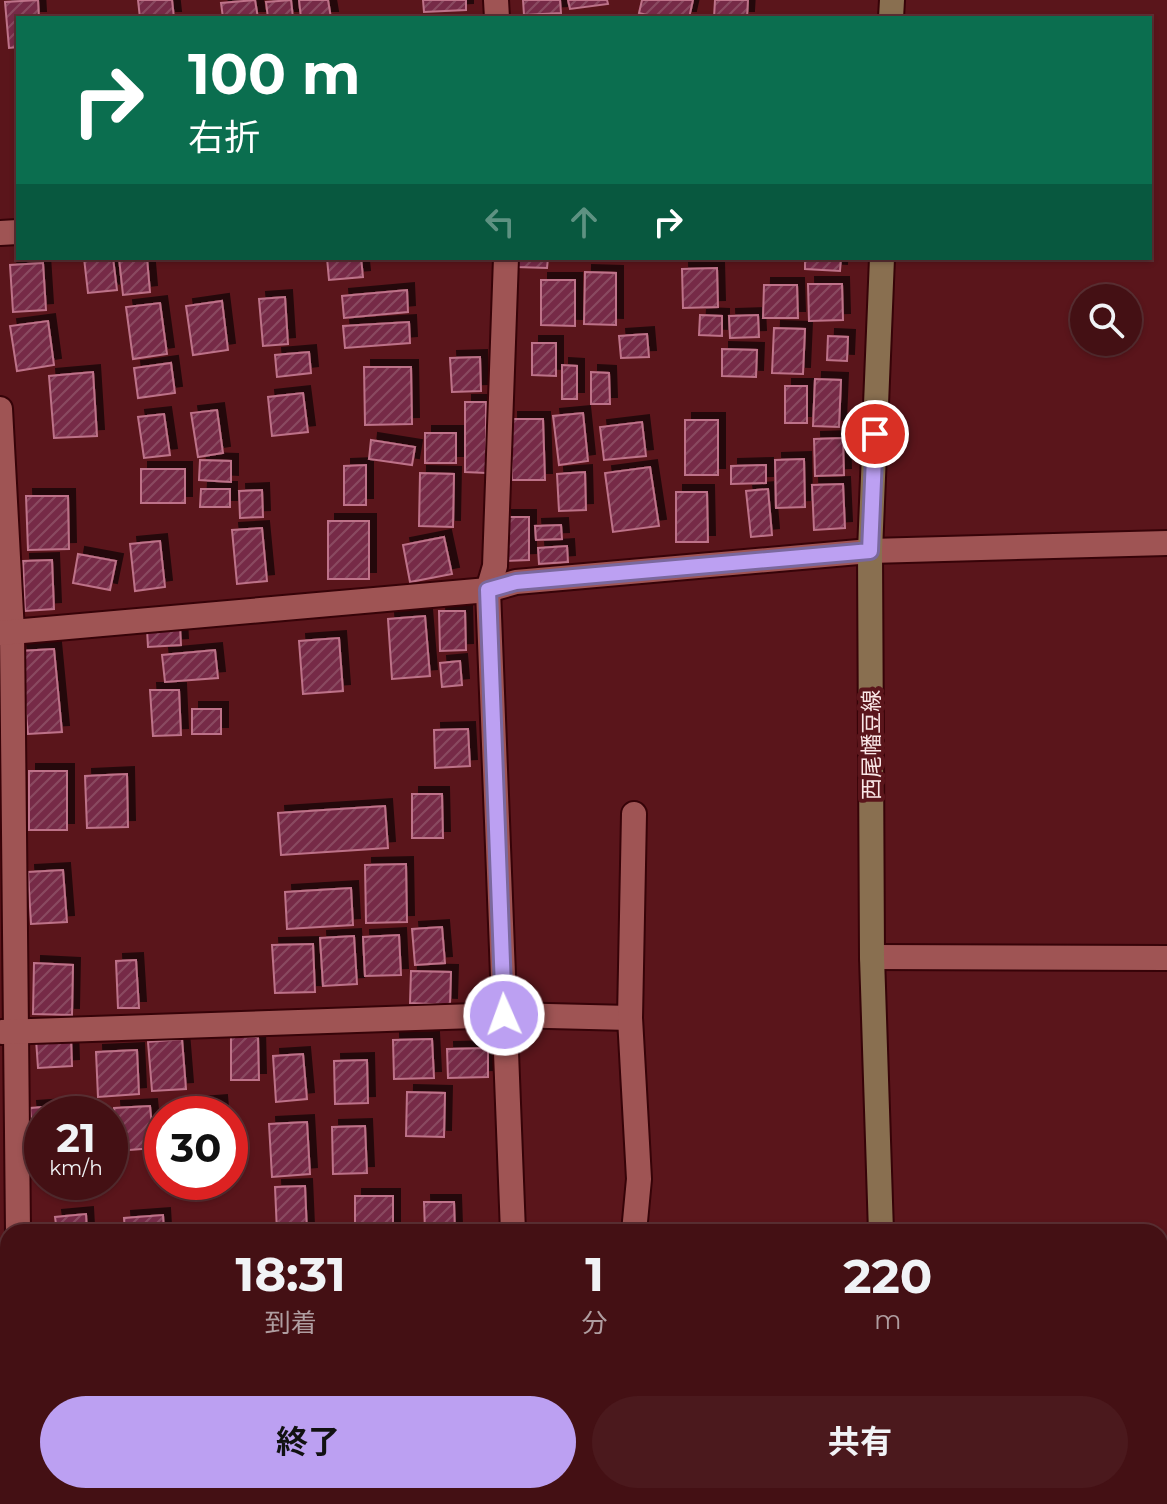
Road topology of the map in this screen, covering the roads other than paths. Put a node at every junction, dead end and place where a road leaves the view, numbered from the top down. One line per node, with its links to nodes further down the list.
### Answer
1 (506, 260): 6 (street)
2 (882, 260): 5 (main road, 西尾幡豆線)
3 (0, 409): 7 (street)
4 (1167, 543): 5 (street)
5 (870, 551): 6 (street); 10 (main road, 西尾幡豆線)
6 (488, 590): 7 (street); 13 (street)
7 (6, 632): 8 (street)
8 (7, 768): 12 (street)
9 (634, 814): 14 (street)
10 (872, 957): 11 (street); 19 (main road, 西尾幡豆線)
11 (1167, 958)
12 (7, 997): 15 (street)
13 (504, 1015): 14 (street); 15 (street); 17 (street)
14 (630, 1018): 18 (street)
15 (8, 1032): 16 (street)
16 (18, 1224)
17 (513, 1224)
18 (635, 1224)
19 (881, 1224)

